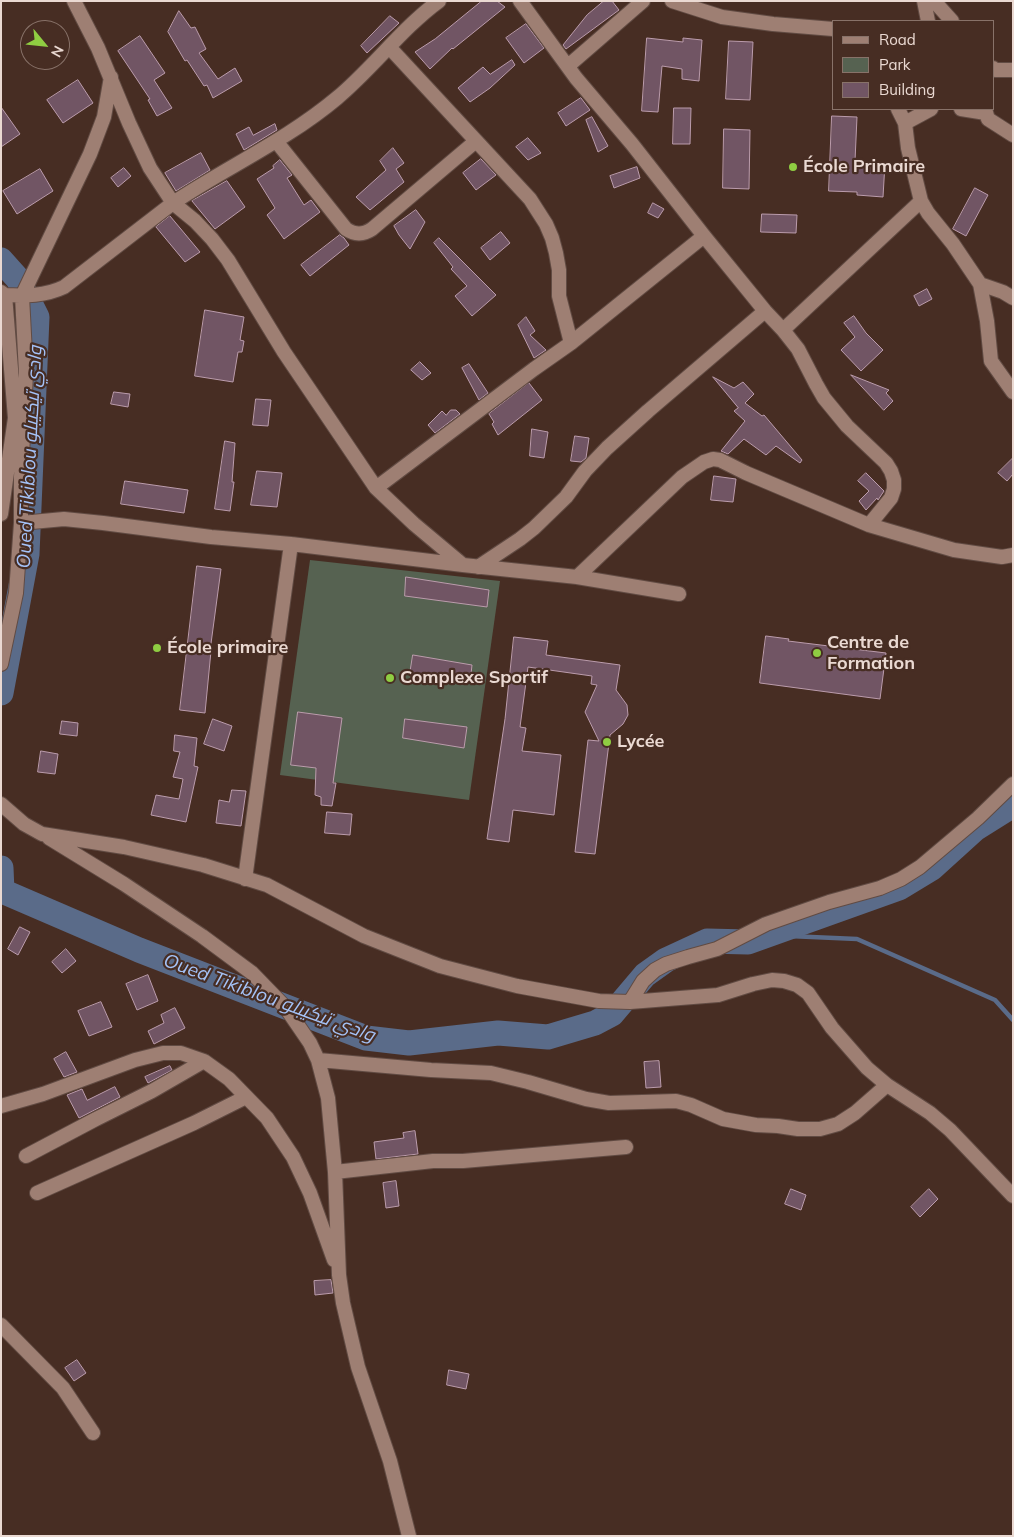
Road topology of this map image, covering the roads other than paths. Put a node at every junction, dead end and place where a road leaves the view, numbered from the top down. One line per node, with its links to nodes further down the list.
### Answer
1 (74, 1): 15 (street)
2 (440, 1): 11 (street)
3 (520, 1): 12 (street)
4 (643, 1): 12 (street)
5 (672, 1): 10 (street)
6 (924, 1): 8 (street)
7 (934, 1): 9 (street)
8 (928, 20)
9 (951, 20)
10 (832, 29)
11 (390, 48): 22 (street); 23 (street)
12 (568, 66): 26 (street)
13 (1013, 70): 14 (street)
14 (994, 72)
15 (111, 77): 25 (street); 29 (street)
16 (898, 110): 20 (street)
17 (926, 110): 20 (street)
18 (974, 110): 19 (street)
19 (986, 111): 21 (street)
20 (905, 123): 24 (street)
21 (1013, 135)
22 (276, 141): 23 (street); 25 (street)
23 (476, 141): 33 (street)
24 (921, 201): 27 (street); 32 (street)
25 (173, 203): 29 (street); 35 (street)
26 (704, 236): 31 (street); 33 (street)
27 (980, 284): 30 (street); 34 (street)
28 (3, 294): 29 (street); 36 (street)
29 (22, 296): 37 (street)
30 (1013, 298)
31 (765, 311): 32 (street); 42 (street)
32 (783, 330): 38 (street)
33 (571, 343): 35 (street)
34 (1013, 392)
35 (376, 488): 41 (street)
36 (1, 514)
37 (21, 523): 39 (street); 45 (street)
38 (869, 525): 40 (street); 43 (street)
39 (291, 544): 41 (street); 49 (street)
40 (1013, 555)
41 (463, 565): 42 (street)
42 (478, 567): 43 (street)
43 (577, 577): 44 (street)
44 (679, 594)
45 (1, 664)
46 (1013, 784): 50 (street)
47 (1, 804): 48 (street)
48 (42, 834): 49 (street); 51 (street)
49 (246, 878): 50 (street)
50 (630, 1002): 53 (street)
51 (318, 1060): 53 (street); 58 (street)
52 (204, 1061): 54 (street); 55 (street); 57 (street)
53 (887, 1085): 60 (street)
54 (246, 1097): 59 (street); 61 (street)
55 (1, 1106)
56 (626, 1146): 58 (street)
57 (26, 1156)
58 (335, 1172): 61 (street)
59 (36, 1193)
60 (1013, 1196)
61 (339, 1275): 64 (street)
62 (1, 1324): 63 (street)
63 (93, 1432)
64 (410, 1536)

